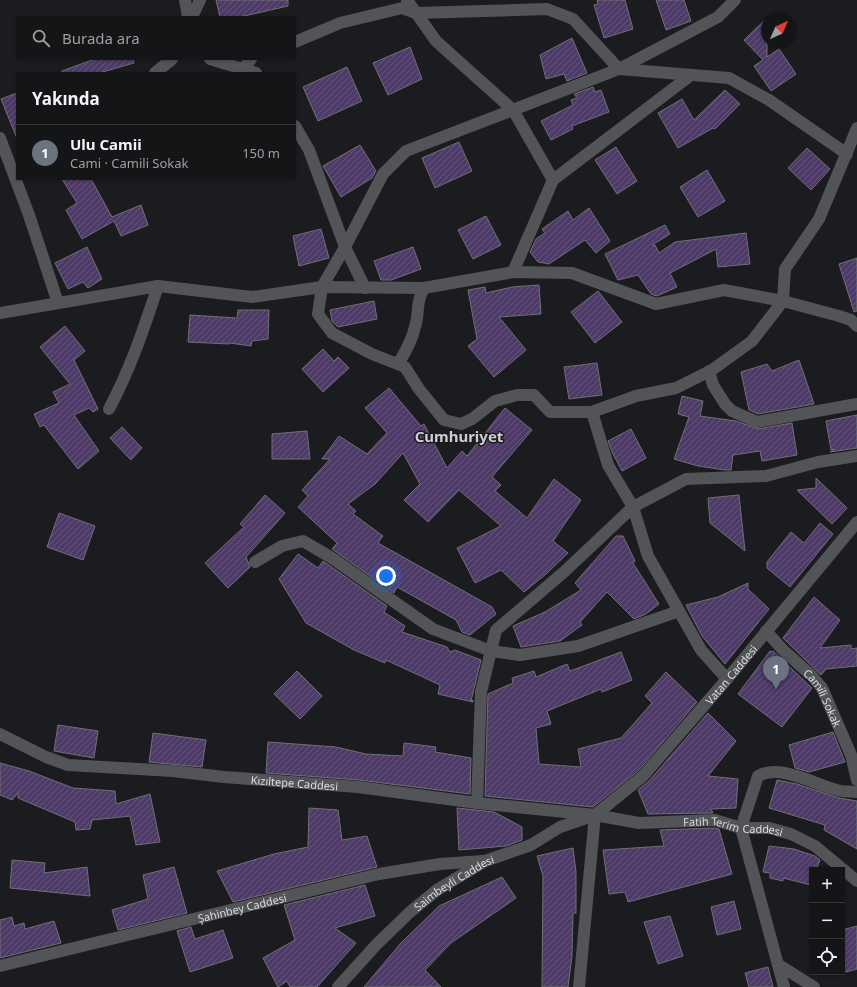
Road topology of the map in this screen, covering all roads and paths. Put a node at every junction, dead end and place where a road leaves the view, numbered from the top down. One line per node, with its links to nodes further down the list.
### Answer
1 (185, 0): 6 (street)
2 (200, 0): 7 (street)
3 (407, 0): 5 (street)
4 (735, 0): 13 (street)
5 (416, 13): 8 (street); 13 (street); 17 (street)
6 (188, 16)
7 (192, 16)
8 (296, 42)
9 (171, 60): 14 (street)
10 (213, 60): 12 (street)
11 (250, 60): 12 (street)
12 (243, 69): 15 (street)
13 (619, 69): 16 (street); 17 (street)
14 (156, 72)
15 (253, 72)
16 (692, 75): 21 (street); 23 (street)
17 (513, 110): 23 (street); 24 (street)
18 (296, 128): 24 (street)
19 (857, 128): 21 (street)
20 (0, 138): 22 (street)
21 (847, 154): 30 (street)
22 (8, 159): 31 (street)
23 (553, 180): 25 (street)
24 (345, 246): 27 (street); 28 (street)
25 (513, 272): 29 (street); 30 (street)
26 (158, 286): 27 (street); 31 (street); 37 (street)
27 (322, 286): 28 (street); 34 (street)
28 (365, 288): 29 (street)
29 (424, 288): 34 (street)
30 (783, 301): 33 (street); 35 (street)
31 (58, 303): 32 (street)
32 (0, 313)
33 (857, 326)
34 (398, 364): 38 (street)
35 (709, 371): 36 (street); 38 (street)
36 (857, 404)
37 (110, 409)
38 (592, 412): 40 (street)
39 (857, 456): 40 (street)
40 (633, 507): 43 (street); 45 (street)
41 (857, 522): 44 (street, Vatan Caddesi)
42 (255, 562): 45 (street)
43 (679, 612): 45 (street); 46 (street)
44 (766, 631): 46 (street, Vatan Caddesi); 48 (street, Camili Sokak)
45 (491, 651): 50 (street)
46 (727, 679): 51 (street, Vatan Caddesi)
47 (0, 734): 50 (street, Kızıltepe Caddesi)
48 (857, 780)
49 (857, 792): 52 (street)
50 (477, 803): 51 (street, Kızıltepe Caddesi)
51 (595, 815): 52 (street, Fatih Terim Caddesi); 53 (street, Saimbeyli Caddesi); 58 (street)
52 (741, 828): 54 (street, Fatih Terim Caddesi); 55 (street)
53 (485, 861): 56 (street, Şahinbey Caddesi); 57 (street, Saimbeyli Caddesi)
54 (857, 881)
55 (779, 965): 59 (street); 60 (street)
56 (0, 966)
57 (338, 987)
58 (579, 987)
59 (784, 987)
60 (814, 987)

